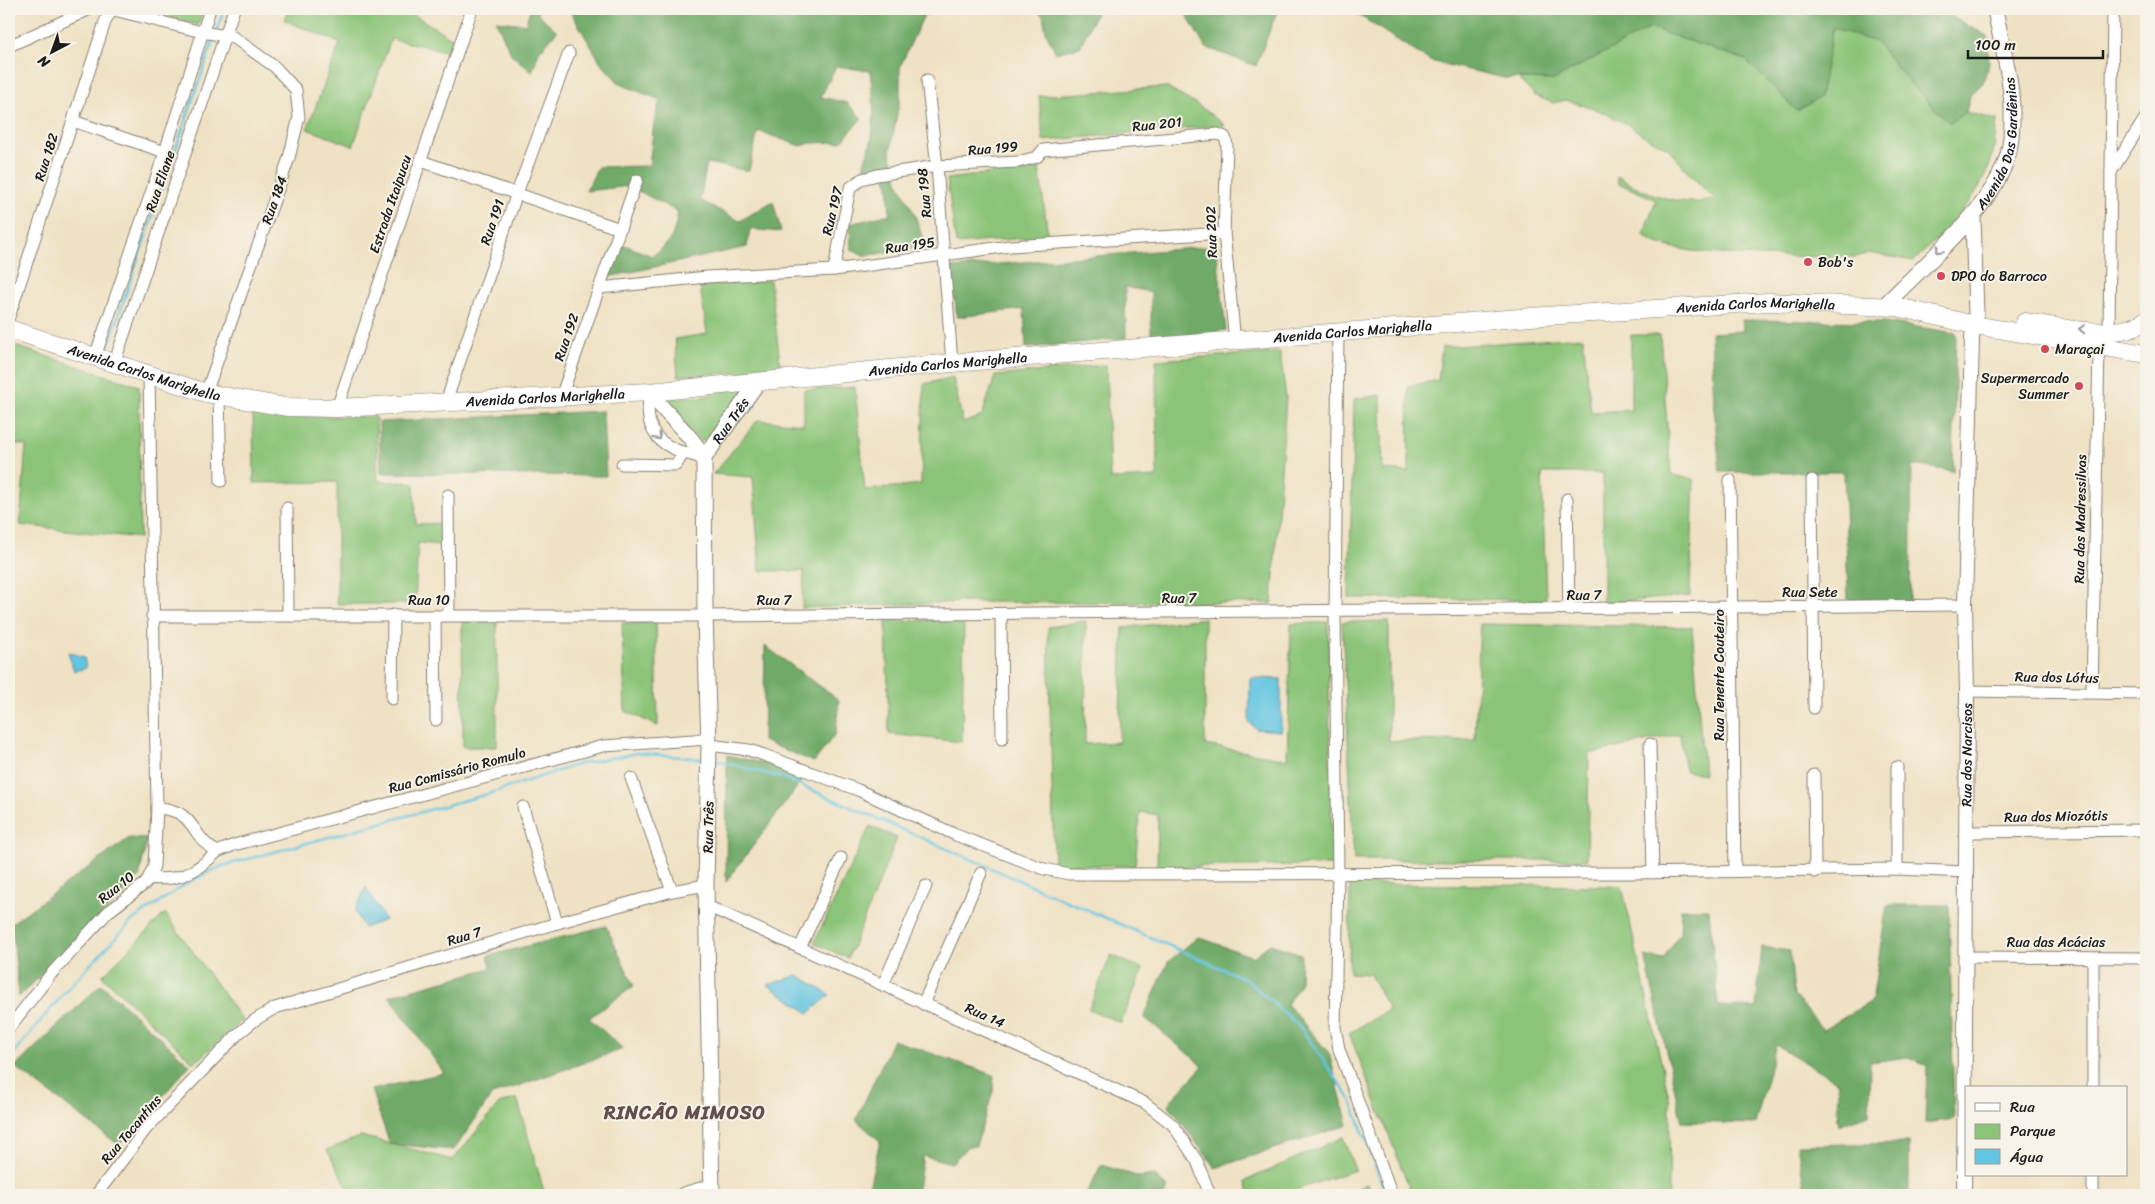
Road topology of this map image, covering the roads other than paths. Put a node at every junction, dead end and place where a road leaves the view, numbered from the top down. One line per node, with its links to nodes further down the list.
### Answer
1 (90, 9): 10 (street)
2 (114, 9): 8 (street, Rua 184); 14 (street, Rua 182)
3 (210, 9): 8 (street, Rua Eliane)
4 (234, 9): 9 (street, Rua Eliane)
5 (472, 9): 18 (street, Estrada Itaipucu)
6 (1995, 9): 23 (main road, Avenida Das Gardênias)
7 (2113, 9): 20 (street)
8 (202, 32): 9 (street, Rua 184); 17 (street, Rua Eliane)
9 (225, 35): 42 (street, Rua Eliane); 46 (street, Rua 184)
10 (9, 46)
11 (570, 53): 22 (street, Rua 191)
12 (927, 80): 19 (street, Rua 198)
13 (2146, 117): 20 (street)
14 (73, 122): 17 (street); 30 (street, Rua 182)
15 (1210, 134): 16 (street, Rua 201); 25 (street, Rua 202)
16 (1108, 144): 19 (street, Rua 199)
17 (165, 152): 40 (street, Rua Eliane)
18 (421, 161): 22 (street); 49 (street, Estrada Itaipucu)
19 (937, 166): 26 (street, Rua 198); 27 (street, Rua 197)
20 (2110, 174): 34 (street)
21 (637, 180): 24 (street)
22 (517, 193): 24 (street); 48 (street, Rua 191)
23 (1973, 216): 29 (main road, Avenida Das Gardênias, one-way to 29); 31 (main road, Avenida Das Gardênias)
24 (620, 229): 28 (street)
25 (1224, 233): 26 (street, Rua 195); 37 (street, Rua 202)
26 (945, 255): 27 (street, Rua 195); 41 (street, Rua 198)
27 (834, 270): 28 (street, Rua 195)
28 (600, 288): 47 (street, Rua 192)
29 (1891, 307): 31 (main road, Avenida Carlos Marighella); 36 (main road, Avenida Carlos Marighella)
30 (9, 317)
31 (1975, 320): 34 (main road, Avenida Carlos Marighella, one-way to 31); 38 (main road, Avenida Carlos Marighella); 59 (street, Rua dos Narcisos)
32 (2146, 320): 35 (main road)
33 (9, 328): 40 (main road, Avenida Carlos Marighella)
34 (2109, 330): 35 (main road, Avenida Carlos Marighella)
35 (2131, 330): 39 (main road)
36 (1338, 334): 37 (main road, Avenida Carlos Marighella); 64 (street)
37 (1235, 341): 41 (main road, Avenida Carlos Marighella)
38 (2098, 347): 39 (main road, Avenida Carlos Marighella); 73 (street, Rua das Madressilvas)
39 (2139, 353)
40 (95, 357): 42 (main road, Avenida Carlos Marighella)
41 (952, 363): 44 (main road, Avenida Carlos Marighella)
42 (114, 364): 43 (main road, Avenida Carlos Marighella)
43 (149, 374): 46 (main road, Avenida Carlos Marighella); 69 (street, Rua 10)
44 (758, 382): 45 (main road, Avenida Carlos Marighella); 51 (main road, Rua Três)
45 (650, 392): 47 (main road, Avenida Carlos Marighella); 50 (street, one-way to 50); 51 (main road, Rua Três)
46 (213, 395): 49 (main road, Avenida Carlos Marighella); 55 (street)
47 (561, 397): 48 (main road, Avenida Carlos Marighella)
48 (446, 402): 49 (main road, Avenida Carlos Marighella)
49 (337, 408)
50 (683, 454): 51 (street); 52 (street)
51 (704, 458): 71 (main road, Rua Três)
52 (622, 464)
53 (1730, 480): 60 (street, Rua Tenente Couteiro)
54 (1812, 480): 61 (street)
55 (221, 481)
56 (448, 495): 68 (street)
57 (1567, 498): 63 (street)
58 (287, 508): 66 (street)
59 (1965, 606): 61 (street, Rua Sete); 72 (street, Rua dos Narcisos)
60 (1733, 607): 61 (street, Rua Sete); 62 (street, Rua Sete); 91 (street, Rua Tenente Couteiro)
61 (1815, 607): 76 (street)
62 (1654, 609): 63 (street, Rua 7)
63 (1570, 610): 64 (street, Rua 7)
64 (1335, 612): 65 (street, Rua 7); 96 (street)
65 (1000, 614): 71 (street, Rua 7); 78 (street)
66 (288, 615): 67 (street, Rua 10); 69 (street, Rua 10)
67 (394, 615): 70 (street, Rua 10); 75 (street)
68 (450, 615): 70 (street, Rua 10); 71 (street, Rua 10)
69 (152, 616): 85 (street, Rua 10)
70 (435, 616): 77 (street)
71 (705, 616): 79 (main road, Rua Três)
72 (1967, 691): 73 (street, Rua dos Lótus); 87 (street, Rua dos Narcisos)
73 (2092, 692): 74 (street, Rua dos Lótus)
74 (2146, 694)
75 (392, 699)
76 (1814, 708)
77 (436, 720)
78 (1002, 739)
79 (709, 742): 88 (street, Rua Comissário Romulo); 96 (street, Rua Comissário Romulo); 98 (main road, Rua Três)
80 (1650, 744): 95 (street)
81 (1897, 767): 90 (street)
82 (1814, 776): 92 (street)
83 (631, 778): 100 (street)
84 (523, 807): 102 (street)
85 (157, 808): 88 (street); 97 (street, Rua 10)
86 (2146, 830): 87 (street, Rua dos Miozótis)
87 (1967, 832): 93 (street, Rua dos Narcisos)
88 (217, 852): 97 (street, Rua Comissário Romulo)
89 (841, 858): 103 (street)
90 (1897, 869): 92 (street); 93 (street)
91 (1734, 871): 92 (street); 95 (street)
92 (1815, 872)
93 (1966, 872): 104 (street, Rua dos Narcisos)
94 (980, 873): 108 (street)
95 (1653, 873): 96 (street, Rua Comissário Romulo)
96 (1338, 874): 117 (street)
97 (150, 878): 109 (street, Rua 10)
98 (706, 885): 100 (street, Rua 7); 101 (main road, Rua Três)
99 (926, 886): 107 (street)
100 (672, 891): 102 (street, Rua 7)
101 (707, 906): 103 (street, Rua 14); 113 (main road, Rua Três)
102 (557, 923): 110 (street, Rua 7)
103 (800, 948): 107 (street, Rua 14)
104 (1966, 957): 105 (street, Rua das Acácias); 118 (street, Rua dos Narcisos)
105 (2093, 958): 106 (street, Rua das Acácias); 111 (street)
106 (2146, 958)
107 (883, 985): 108 (street, Rua 14)
108 (923, 1004): 116 (street, Rua 14)
109 (9, 1028)
110 (192, 1083): 114 (street, Rua Tocantins)
111 (2093, 1086)
112 (2093, 1176): 119 (street)
113 (711, 1191): 115 (main road)
114 (96, 1195)
115 (684, 1195)
116 (1210, 1195)
117 (1392, 1195)
118 (1964, 1195)
119 (2092, 1195)

